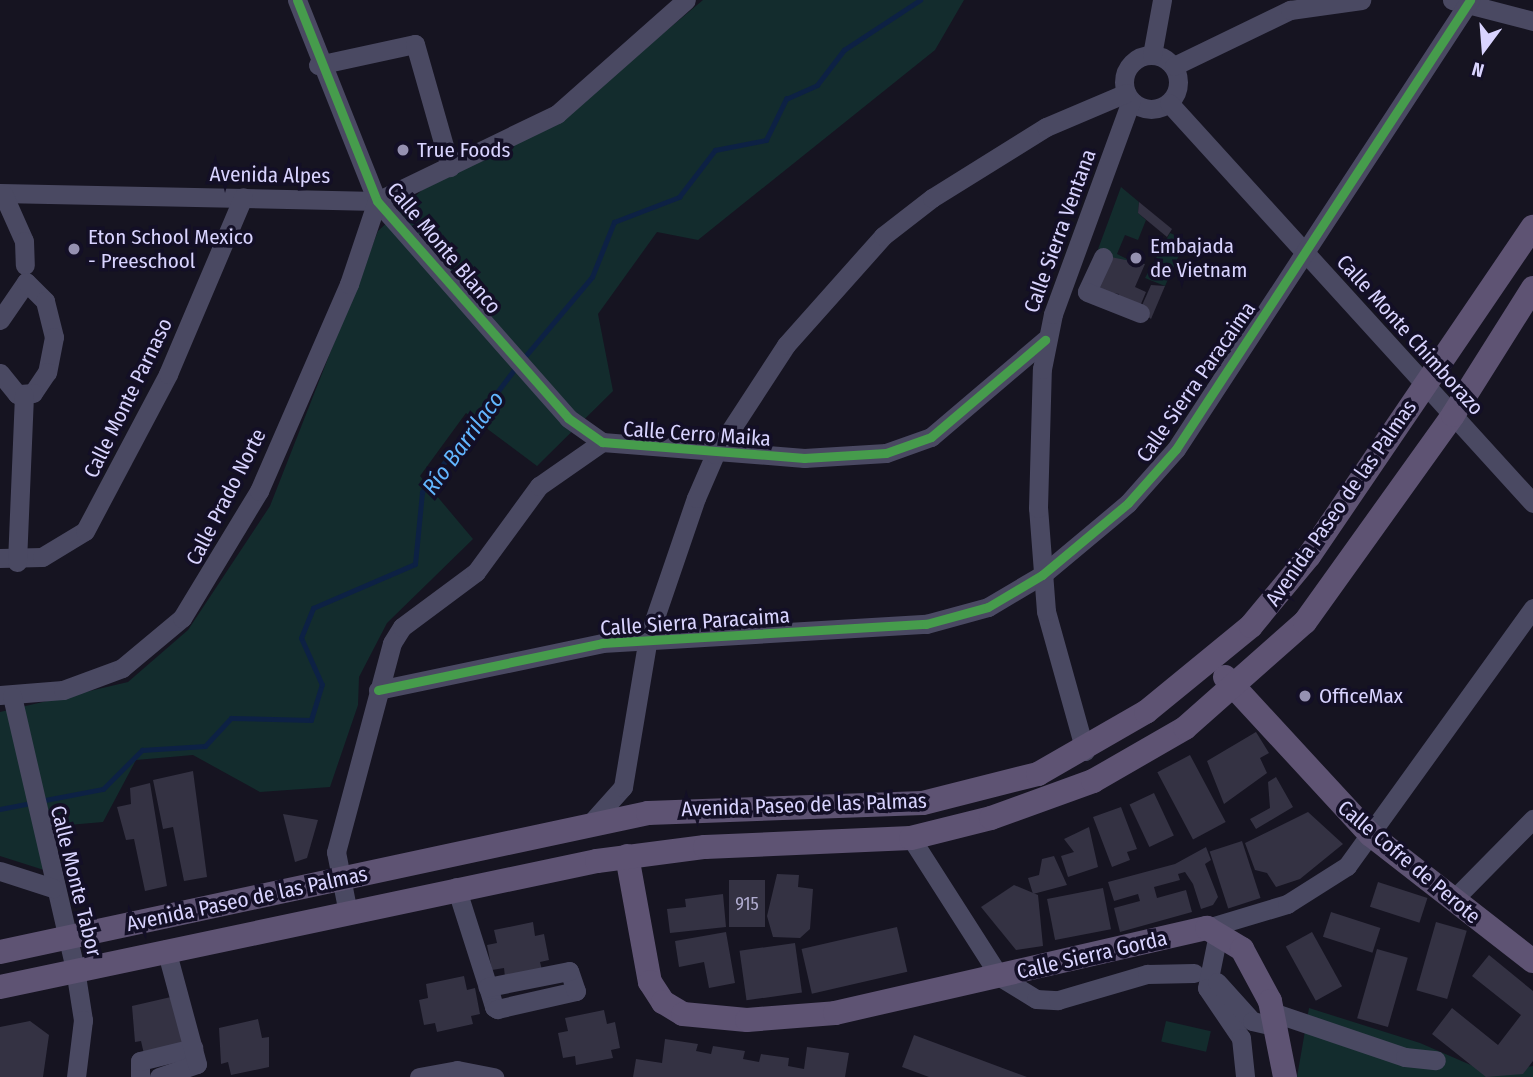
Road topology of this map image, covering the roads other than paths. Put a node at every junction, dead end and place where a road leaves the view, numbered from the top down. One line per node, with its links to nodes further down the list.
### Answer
1 (297, 0): 9 (street, Calle Monte Blanco)
2 (687, 0): 13 (street, Avenida Alpes)
3 (1162, 0): 8 (street)
4 (1361, 0): 6 (street)
5 (1464, 0): 7 (street); 18 (street, Calle Sierra Paracaima)
6 (1314, 1): 10 (street)
7 (1533, 21)
8 (1152, 55): 10 (street); 11 (street)
9 (318, 65): 13 (street); 16 (street, Calle Monte Blanco)
10 (1174, 66): 12 (street)
11 (1129, 97): 12 (street); 21 (street, Calle Sierra Ventana); 32 (street)
12 (1169, 103): 18 (street, Calle Monte Chimborazo)
13 (450, 167): 16 (street, Avenida Alpes)
14 (2, 193): 15 (street, Avenida Alpes); 20 (street)
15 (243, 197): 16 (street, Avenida Alpes); 34 (street, Calle Monte Parnaso)
16 (377, 201): 31 (street, Calle Monte Blanco); 41 (street, Calle Prado Norte)
17 (1533, 227): 28 (main road, Avenida Paseo de las Palmas)
18 (1306, 253): 28 (street, Calle Monte Chimborazo); 35 (street, Calle Sierra Paracaima)
19 (1103, 257): 22 (street)
20 (26, 265)
21 (1067, 277): 22 (street); 26 (street, Calle Sierra Ventana)
22 (1089, 287): 24 (street)
23 (1533, 288): 30 (main road, Avenida Paseo de las Palmas)
24 (1140, 313)
25 (0, 320): 29 (street)
26 (1045, 340): 32 (street, Calle Cerro Maika); 35 (street, Calle Sierra Ventana)
27 (0, 373): 29 (street)
28 (1425, 386): 30 (street, Calle Monte Chimborazo); 38 (main road, Avenida Paseo de las Palmas)
29 (24, 396): 34 (street)
30 (1453, 415): 33 (street, Calle Monte Chimborazo); 39 (main road, Avenida Paseo de las Palmas)
31 (602, 442): 32 (street, Calle Cerro Maika); 40 (street, Calle Cerro Maika)
32 (715, 454): 37 (street)
33 (1533, 503)
34 (8, 560)
35 (1042, 575): 37 (street, Calle Sierra Paracaima); 42 (street, Calle Sierra Ventana)
36 (1533, 608): 47 (street, Calle Sierra Gorda)
37 (648, 638): 40 (street, Calle Sierra Paracaima); 46 (street)
38 (1213, 663): 39 (main road, Calle Cofre de Perote); 42 (main road, Avenida Paseo de las Palmas)
39 (1234, 688): 47 (main road, Calle Cofre de Perote); 48 (main road, Avenida Paseo de las Palmas)
40 (378, 690): 53 (street, Calle Cerro Maika)
41 (6, 696): 55 (street, Calle Monte Tabor)
42 (1085, 751): 43 (main road, Avenida Paseo de las Palmas)
43 (923, 803): 44 (main road, Avenida Paseo de las Palmas); 48 (main road)
44 (648, 813): 46 (main road, Avenida Paseo de las Palmas); 49 (main road)
45 (1533, 819): 56 (street)
46 (589, 825): 51 (main road); 53 (main road, Avenida Paseo de las Palmas)
47 (1371, 835): 56 (main road, Calle Cofre de Perote); 57 (street, Calle Sierra Gorda)
48 (911, 838): 49 (main road, Avenida Paseo de las Palmas); 67 (street)
49 (655, 851): 50 (main road, Avenida Paseo de las Palmas)
50 (627, 856): 51 (main road, Avenida Paseo de las Palmas); 67 (main road, Calle Sierra Gorda)
51 (597, 861): 54 (main road, Avenida Paseo de las Palmas)
52 (0, 871): 55 (street)
53 (340, 880): 58 (street, Calle Cerro Maika); 60 (main road, Avenida Paseo de las Palmas)
54 (456, 887): 58 (main road, Avenida Paseo de las Palmas); 70 (street)
55 (53, 888): 60 (street, Calle Monte Tabor)
56 (1453, 900): 64 (main road, Calle Cofre de Perote)
57 (1269, 911): 59 (street, Calle Sierra Gorda); 62 (street)
58 (348, 913): 61 (main road, Avenida Paseo de las Palmas)
59 (1212, 931): 62 (main road); 67 (main road, Calle Sierra Gorda); 79 (street)
60 (66, 936): 63 (main road, Avenida Paseo de las Palmas); 65 (street, Calle Monte Tabor)
61 (166, 949): 65 (main road, Avenida Paseo de las Palmas); 72 (street)
62 (1242, 949): 71 (main road)
63 (0, 951)
64 (1532, 959)
65 (75, 969): 69 (main road, Avenida Paseo de las Palmas); 74 (street, Calle Monte Tabor)
66 (1194, 973): 67 (street)
67 (1000, 977)
68 (1217, 982): 71 (street)
69 (0, 987)
70 (488, 987)
71 (1276, 1020): 73 (street); 80 (main road)
72 (193, 1048): 75 (street); 76 (street)
73 (1436, 1060)
74 (76, 1077)
75 (140, 1077)
76 (159, 1077)
77 (419, 1077): 78 (street)
78 (494, 1077)
79 (1245, 1077)
80 (1285, 1077)

